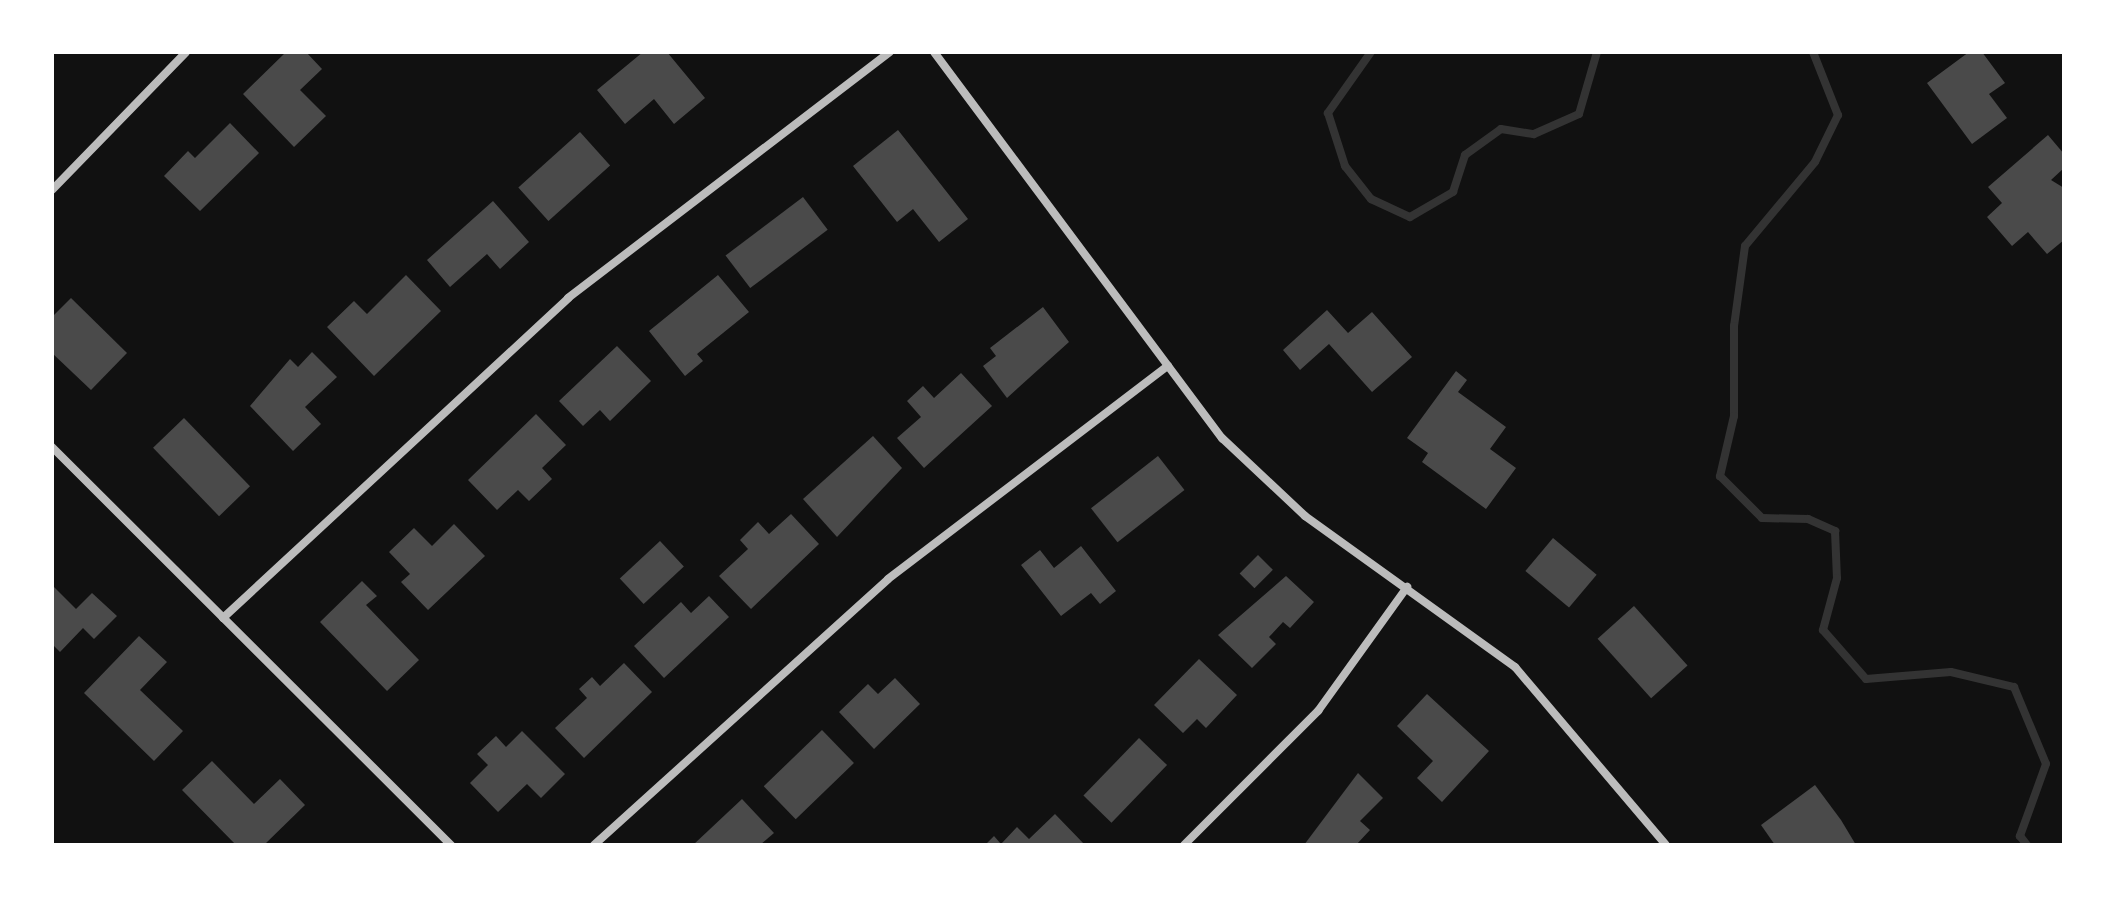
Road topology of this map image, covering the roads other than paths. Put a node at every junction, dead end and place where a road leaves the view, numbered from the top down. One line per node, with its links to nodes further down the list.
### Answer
1 (186, 52): 4 (street)
2 (890, 52): 8 (street)
3 (934, 52): 5 (street)
4 (52, 190)
5 (1168, 366): 7 (street); 10 (street)
6 (52, 447): 8 (street)
7 (1407, 587): 11 (street); 12 (street)
8 (223, 618): 9 (street)
9 (451, 845)
10 (594, 845)
11 (1184, 845)
12 (1666, 845)

